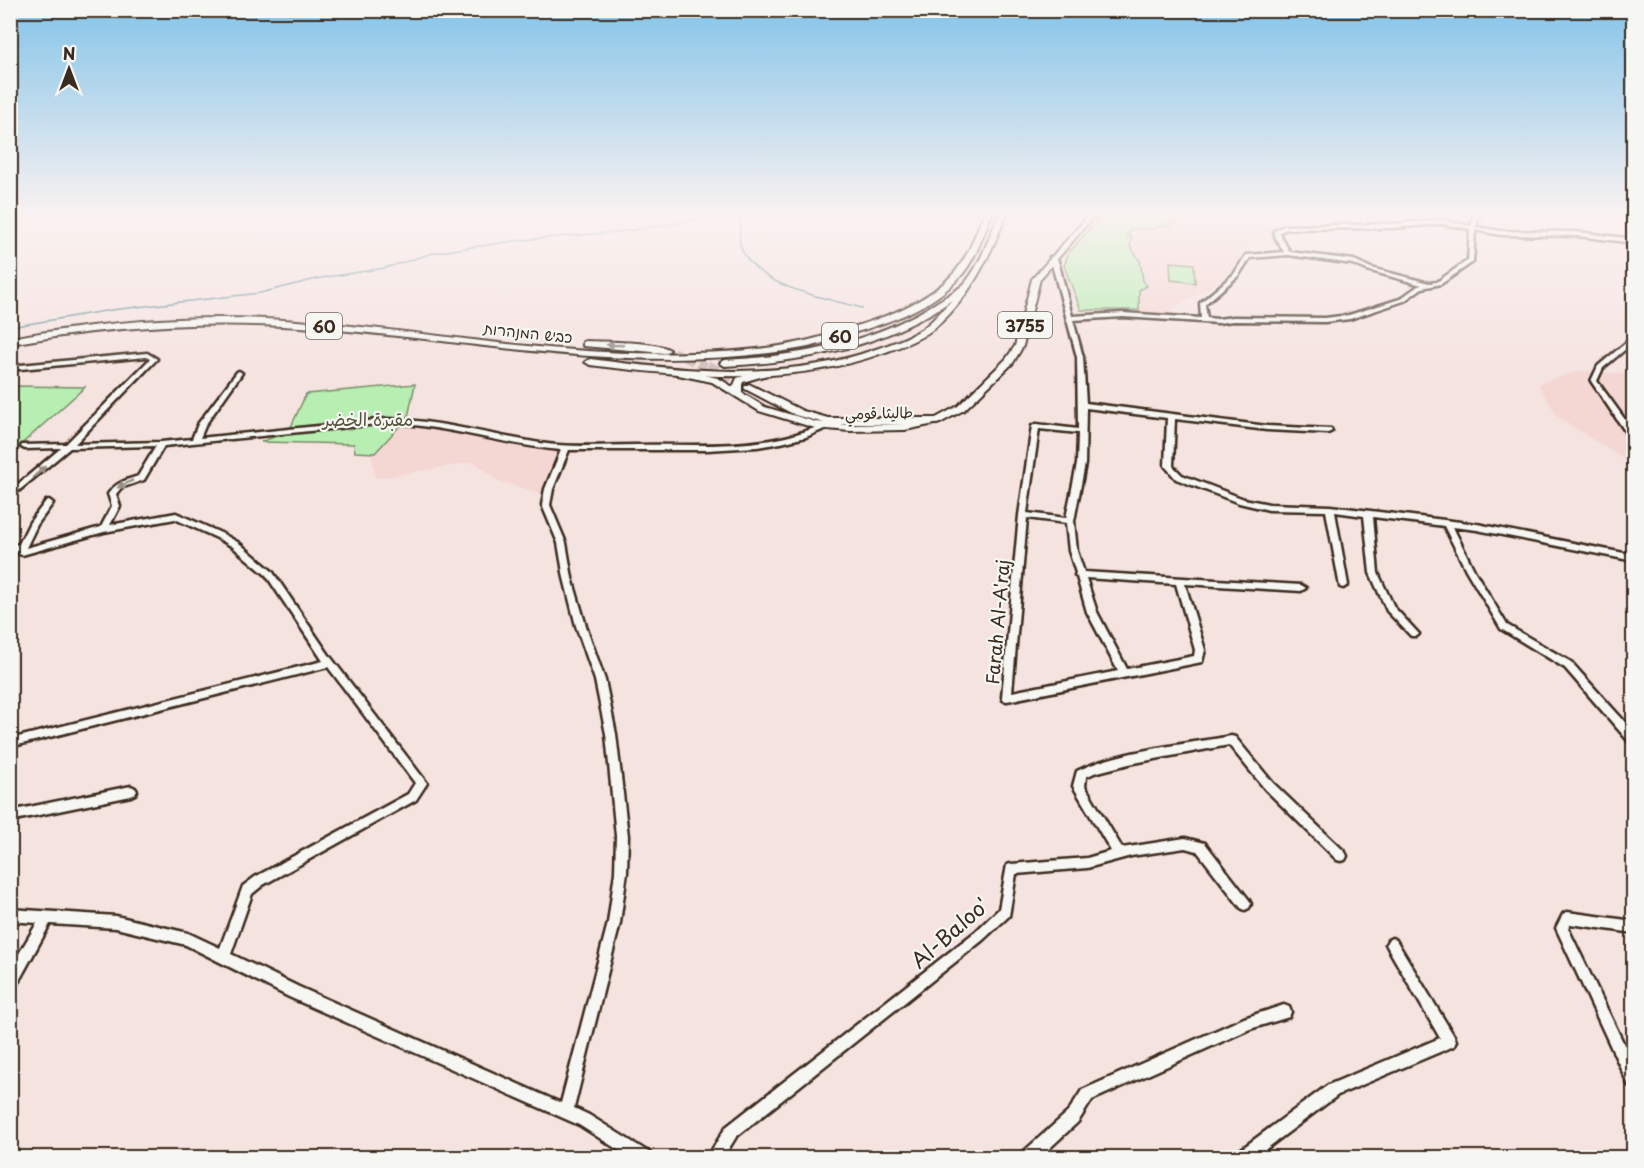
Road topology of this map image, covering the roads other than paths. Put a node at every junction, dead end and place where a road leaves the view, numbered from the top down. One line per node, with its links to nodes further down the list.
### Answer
1 (962, 268): 13 (highway, 60)
2 (978, 268): 13 (highway, 60)
3 (1045, 268): 26 (main road, طاليثا قومي / 3755)
4 (1057, 268): 9 (street)
5 (1241, 268): 10 (street)
6 (1366, 268): 8 (street)
7 (1463, 268): 8 (street)
8 (1429, 285): 10 (street)
9 (1070, 318): 10 (street); 24 (street)
10 (1204, 318)
11 (414, 334): 14 (highway, כביש המנהרות / 60); 16 (highway, one-way to 11); 18 (highway, כביש המנהרות / 60)
12 (1634, 338): 30 (street)
13 (875, 339): 17 (highway, 60); 18 (highway, 60); 18 (highway, 60); 20 (highway, 60)
14 (10, 341)
15 (10, 347): 17 (highway, כביש המנהרות / 60)
16 (673, 352)
17 (590, 362): 18 (highway, 60)
18 (633, 364): 20 (highway, 60); 23 (main road, 3755)
19 (10, 368): 34 (street)
20 (768, 372): 23 (main road)
21 (239, 373): 31 (street)
22 (749, 387): 26 (highway)
23 (738, 395): 27 (main road, طاليثا قومي / 3755)
24 (1082, 405): 25 (street); 28 (street)
25 (1171, 418): 29 (street); 38 (street)
26 (937, 421): 27 (main road, طاليثا قومي / 3755)
27 (825, 427): 35 (street)
28 (1080, 431): 40 (street, Farah Al-A'raj); 41 (street)
29 (1328, 431)
30 (1634, 438)
31 (195, 440): 32 (street); 35 (street)
32 (161, 444): 34 (street); 43 (street, one-way to 43)
33 (25, 447): 34 (street)
34 (67, 447): 36 (street, one-way to 34)
35 (566, 448): 69 (street)
36 (10, 496)
37 (49, 503): 44 (street)
38 (1330, 509): 39 (street); 49 (street)
39 (1368, 513): 42 (street); 51 (street)
40 (1023, 515): 41 (street); 53 (street, Farah Al-A'raj)
41 (1070, 520): 47 (street)
42 (1447, 523): 46 (street); 54 (street)
43 (104, 529): 44 (street); 52 (street)
44 (22, 546): 45 (street)
45 (10, 549)
46 (1634, 558)
47 (1079, 575): 48 (street); 53 (street)
48 (1180, 581): 50 (street); 53 (street, Farah Al-A'raj)
49 (1343, 585)
50 (1301, 588)
51 (1414, 634)
52 (330, 663): 55 (street); 65 (street)
53 (1124, 673)
54 (1634, 740)
55 (10, 743)
56 (131, 791): 57 (street)
57 (10, 816)
58 (1119, 854): 59 (street); 60 (street, Al-Baloo'); 71 (street, Al-Baloo')
59 (1341, 856)
60 (1245, 904)
61 (10, 915): 62 (street)
62 (46, 918): 65 (street); 66 (street)
63 (1634, 927): 68 (street)
64 (1392, 944): 73 (street)
65 (223, 957): 69 (street)
66 (10, 983)
67 (1284, 1012): 72 (street)
68 (1634, 1081)
69 (566, 1111): 70 (street)
70 (645, 1158)
71 (714, 1158)
72 (1027, 1158)
73 (1240, 1158)

